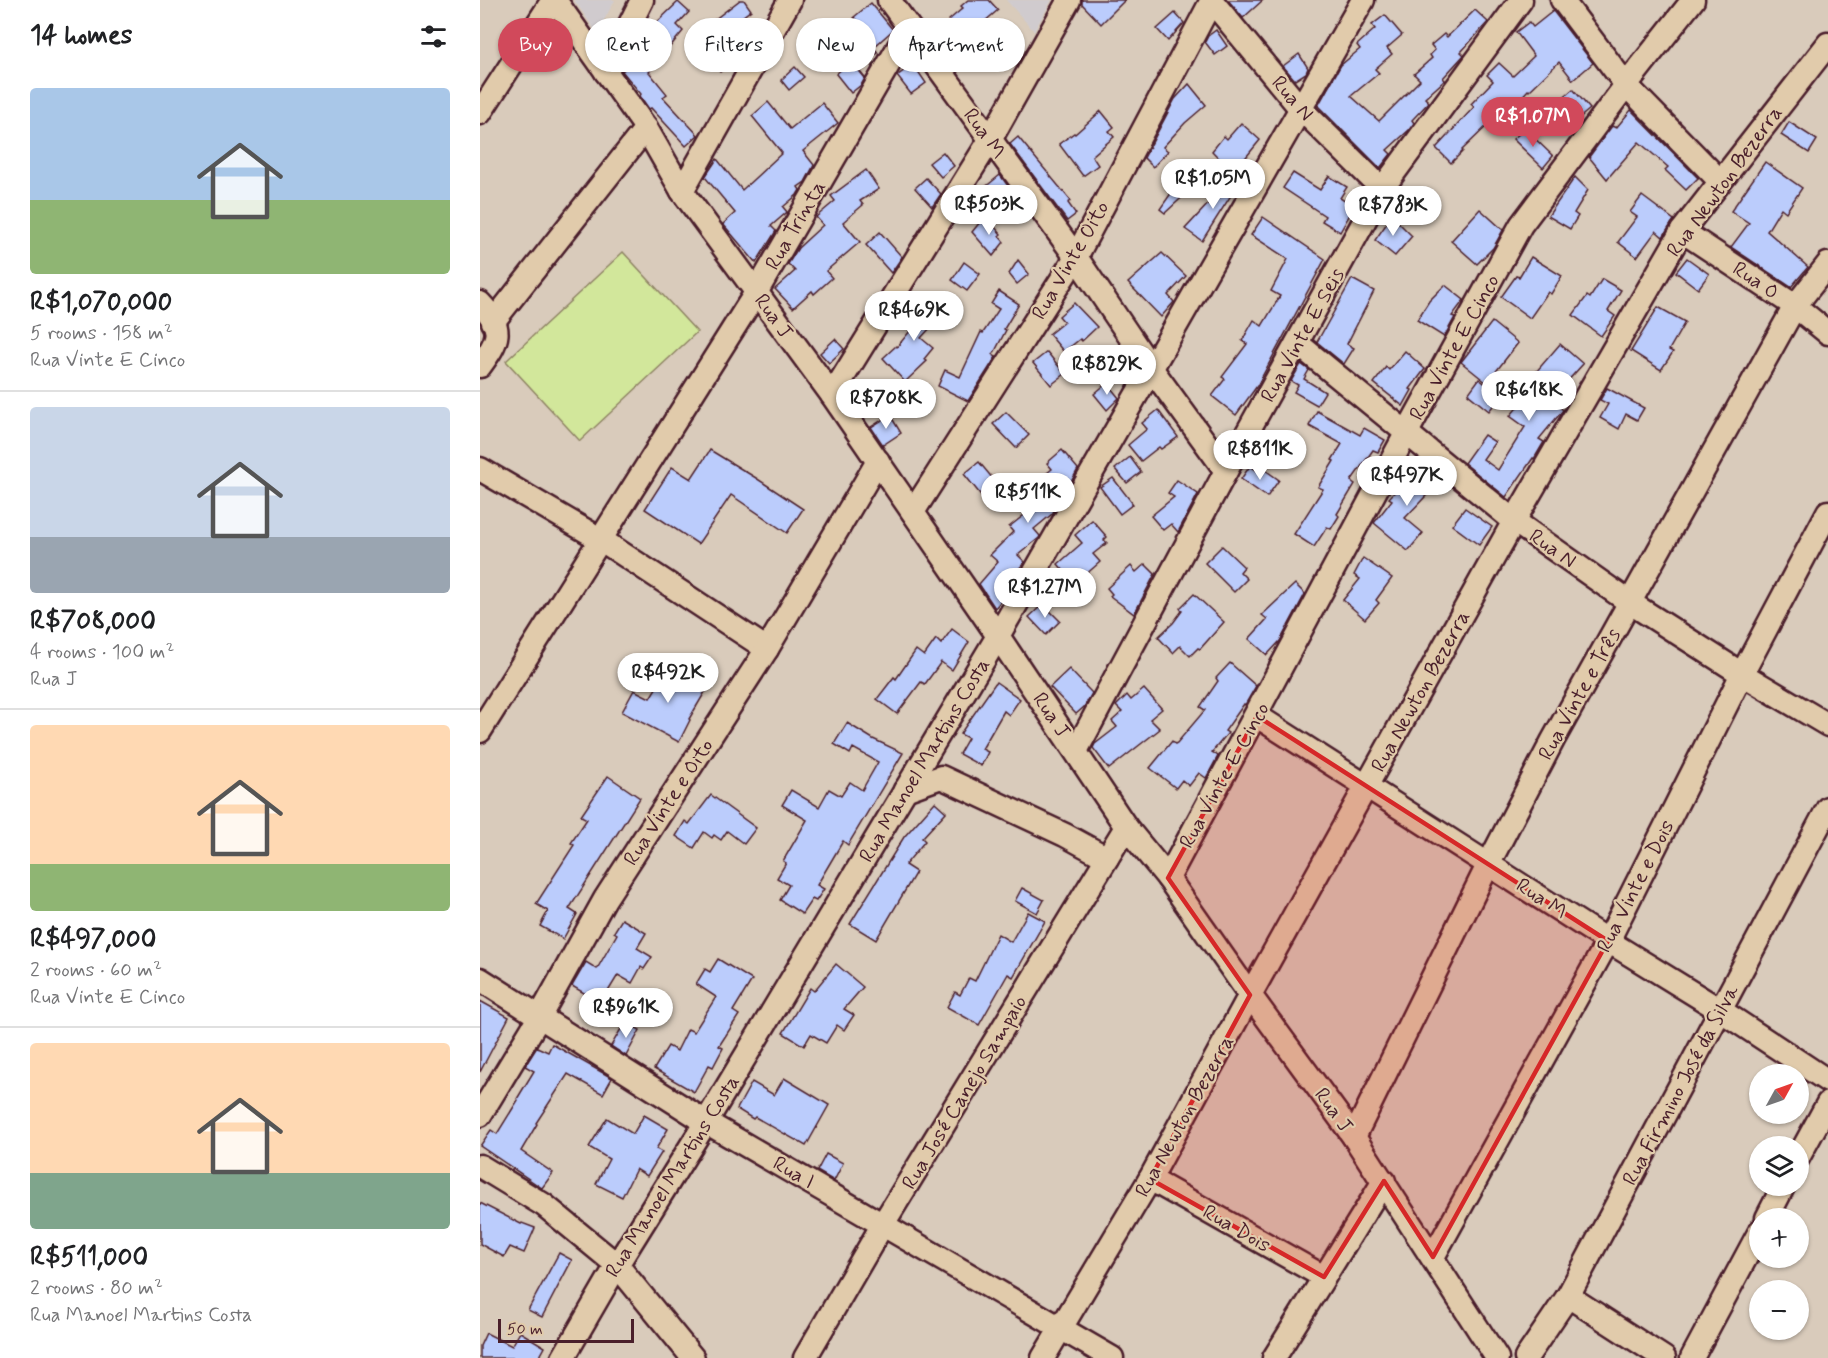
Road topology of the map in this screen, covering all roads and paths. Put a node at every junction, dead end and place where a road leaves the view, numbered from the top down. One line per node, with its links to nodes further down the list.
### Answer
1 (554, 0): 13 (street, Rua J); 20 (street)
2 (642, 0): 11 (street)
3 (790, 0): 25 (street)
4 (889, 0): 12 (street, Rua M)
5 (1069, 0): 22 (street)
6 (1212, 0): 19 (street, Rua N); 27 (street, Rua Vinte Oito)
7 (1363, 0): 19 (street, Rua Manoel Martins Costa)
8 (1521, 0): 24 (street, Rua Vinte E Seis)
9 (1562, 0): 18 (street)
10 (1693, 0): 18 (street, Rua Vinte E Cinco)
11 (633, 18)
12 (901, 18)
13 (585, 43)
14 (1828, 44): 23 (street, Rua Newton Bezerra)
15 (888, 65): 29 (street, Rua Trinta)
16 (606, 72): 21 (street, Rua J)
17 (940, 72): 22 (street, Rua M)
18 (1626, 85): 23 (street); 38 (street, Rua Vinte E Cinco)
19 (1300, 108): 24 (street, Rua N); 36 (street, Rua Manoel Martins Costa)
20 (480, 113)
21 (646, 128): 25 (street, Rua J); 32 (street)
22 (990, 140): 27 (street, Rua M); 37 (street)
23 (1720, 181): 26 (street, Rua Newton Bezerra)
24 (1382, 189): 34 (street, Rua Vinte E Seis)
25 (682, 191): 29 (street, Rua J)
26 (1683, 231): 31 (street, Rua O); 44 (street, Rua Newton Bezerra)
27 (1076, 257): 36 (street, Rua M); 42 (street, Rua Vinte Oito)
28 (1828, 264): 31 (street, Rua Vinte e Três)
29 (756, 291): 37 (street, Rua J); 45 (street, Rua Trinta)
30 (480, 303): 32 (street)
31 (1795, 306): 33 (street, Rua O); 46 (street, Rua Vinte e Três)
32 (494, 322): 35 (street)
33 (1828, 333)
34 (1298, 343): 38 (street, Rua N); 41 (street, Rua Vinte E Seis)
35 (480, 366)
36 (1151, 368): 41 (street, Rua M); 47 (street, Rua Manoel Martins Costa)
37 (832, 395): 39 (street, Rua J)
38 (1407, 432): 44 (street, Rua N); 50 (street, Rua Vinte E Cinco)
39 (878, 461): 42 (street, Rua J); 48 (street, Rua Vinte e Oito)
40 (480, 469): 45 (street)
41 (1226, 471): 53 (street, Rua Vinte E Seis)
42 (913, 512): 47 (street, Rua J)
43 (1828, 512): 49 (street, Rua Vinte e Dois)
44 (1514, 520): 46 (street, Rua N); 54 (street, Rua Newton Bezerra)
45 (600, 539): 48 (street); 52 (street, Rua Trinta)
46 (1629, 602): 49 (street, Rua N); 59 (street, Rua Vinte e Três)
47 (998, 636): 53 (street, Rua J); 55 (street, Rua Manoel Martins Costa)
48 (768, 648): 65 (street, Rua Vinte e Oito)
49 (1742, 674): 51 (street, Rua N); 61 (street, Rua Vinte e Dois)
50 (1257, 716): 54 (street, Rua M); 60 (street, Rua Vinte E Cinco)
51 (1828, 726)
52 (480, 731)
53 (1076, 751): 57 (street, Rua J)
54 (1367, 787): 59 (street, Rua M); 63 (street, Rua Newton Bezerra)
55 (905, 790): 58 (street); 69 (street, Rua Manoel Martins Costa)
56 (1828, 808): 64 (street, Rua Firmino José da Silva)
57 (1126, 827): 58 (street, Rua José Canejo Sampaio); 60 (street, Rua J)
58 (1107, 858): 75 (street, Rua José Canejo Sampaio)
59 (1489, 863): 61 (street, Rua M); 70 (street, Rua Vinte e Três)
60 (1168, 878): 63 (street, Rua J)
61 (1608, 941): 64 (street, Rua M); 77 (street, Rua Vinte e Dois)
62 (480, 979): 65 (street, Rua I)
63 (1250, 995): 70 (street, Rua J); 73 (street, Rua Newton Bezerra)
64 (1720, 1010): 66 (street, Rua M); 80 (street, Rua Firmino José da Silva)
65 (540, 1016): 68 (street, Rua Vinte e Oito); 69 (street, Rua I)
66 (1828, 1081)
67 (1828, 1103): 71 (street)
68 (480, 1115)
69 (706, 1122): 75 (street, Rua I); 78 (street, Rua Manoel Martins Costa)
70 (1354, 1137): 74 (street, Rua J)
71 (1809, 1138)
72 (480, 1166): 78 (street)
73 (1150, 1179): 79 (street, Rua Dois); 81 (street, Rua Newton Bezerra)
74 (1384, 1181): 77 (street, Rua J); 79 (street)
75 (884, 1224): 81 (street, Rua I); 84 (street, Rua José Canejo Sampaio)
76 (1749, 1252): 91 (street)
77 (1433, 1257): 88 (street, Rua J)
78 (617, 1265): 82 (street, Rua Manoel Martins Costa); 83 (street)
79 (1324, 1277): 87 (street)
80 (1568, 1296): 89 (street, Rua Firmino José da Silva); 90 (street)
81 (1061, 1329): 85 (street, Rua Newton Bezerra); 86 (street, Rua I)
82 (563, 1358)
83 (693, 1358)
84 (805, 1358)
85 (1043, 1358)
86 (1112, 1358)
87 (1274, 1358)
88 (1497, 1358)
89 (1526, 1358)
90 (1664, 1358)
91 (1692, 1358)

